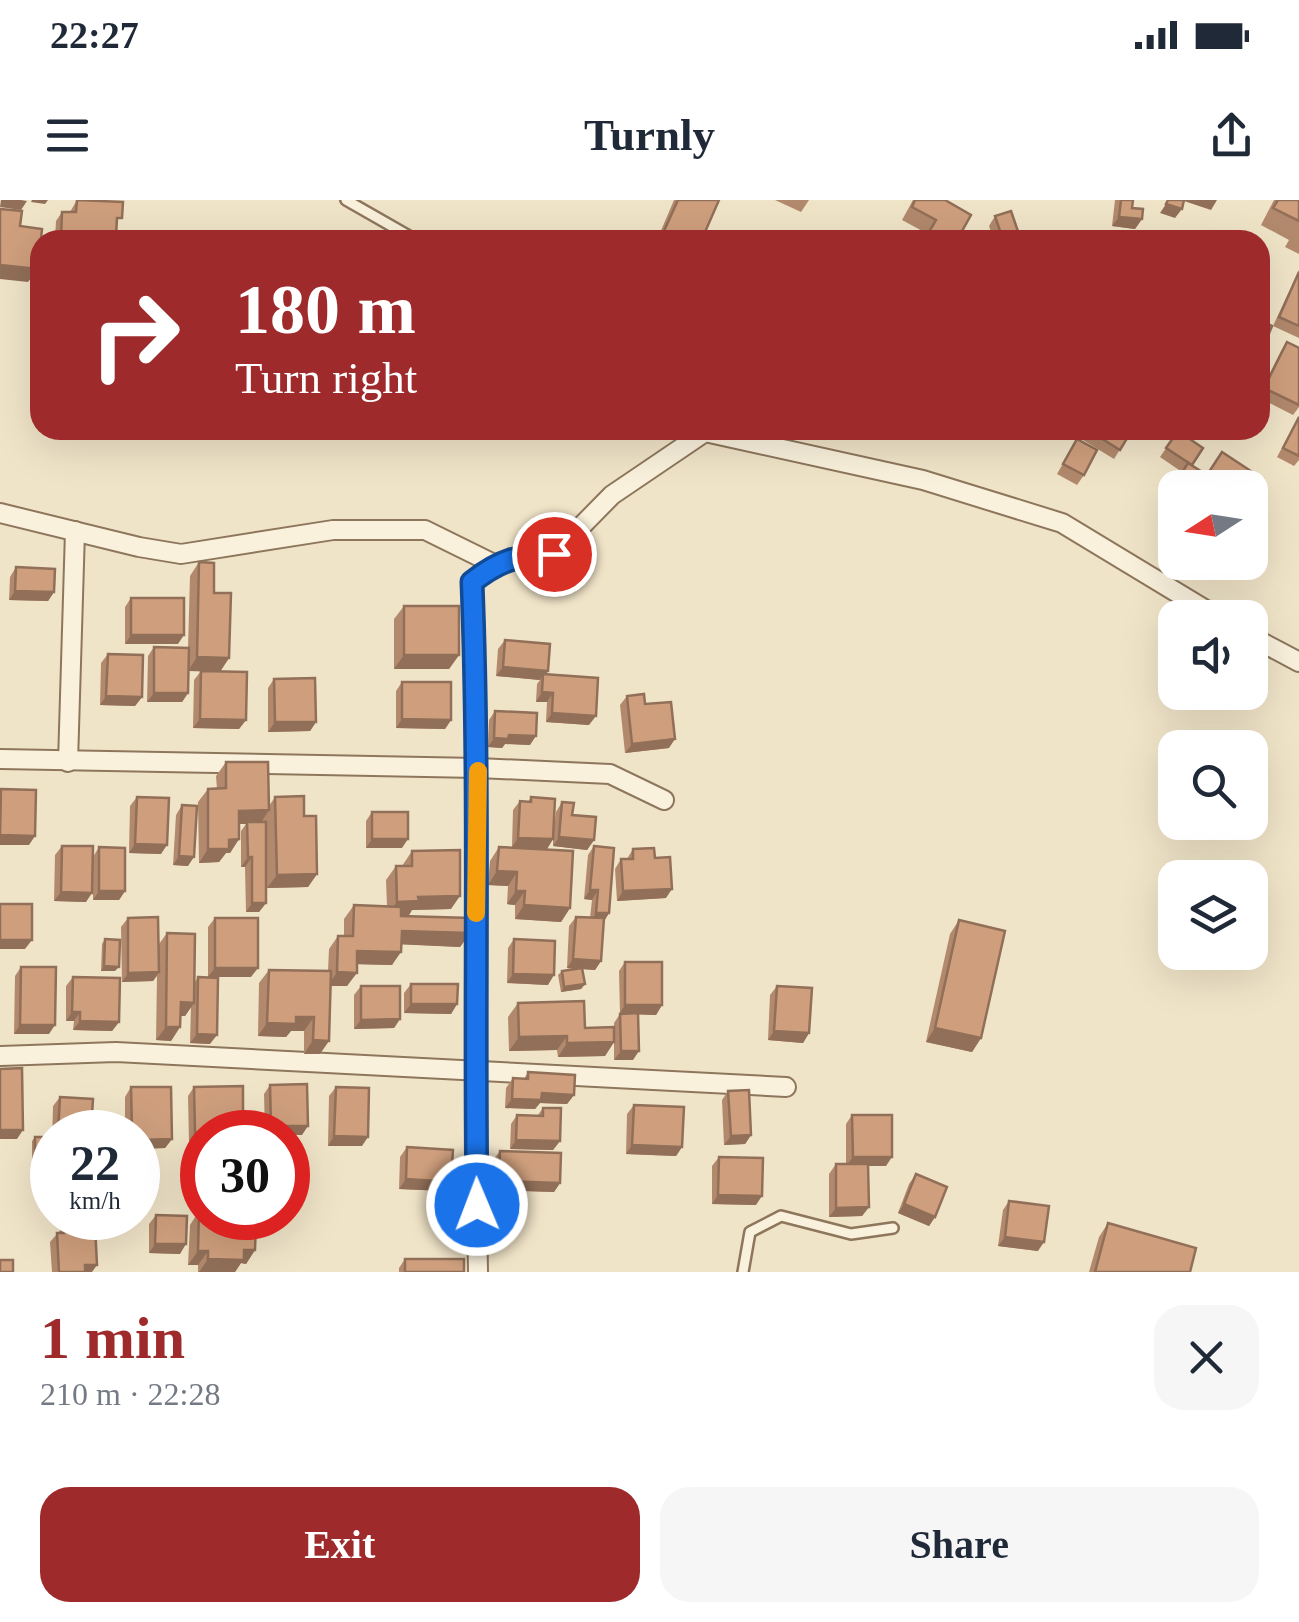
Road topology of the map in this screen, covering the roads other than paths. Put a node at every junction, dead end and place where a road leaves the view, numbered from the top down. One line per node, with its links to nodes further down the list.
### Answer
1 (346, 200): 2 (lane)
2 (398, 230)
3 (691, 440): 7 (street)
4 (744, 440): 8 (street)
5 (0, 513): 6 (street)
6 (75, 531): 7 (street); 12 (street)
7 (494, 564): 13 (street)
8 (1190, 600)
9 (1268, 646): 10 (street)
10 (1299, 662)
11 (0, 759): 12 (street)
12 (68, 762): 13 (street)
13 (478, 768): 14 (street); 16 (street)
14 (664, 800)
15 (0, 1056): 16 (street)
16 (474, 1070): 17 (street); 19 (street)
17 (786, 1087)
18 (894, 1228): 20 (lane)
19 (478, 1272)
20 (742, 1272)

